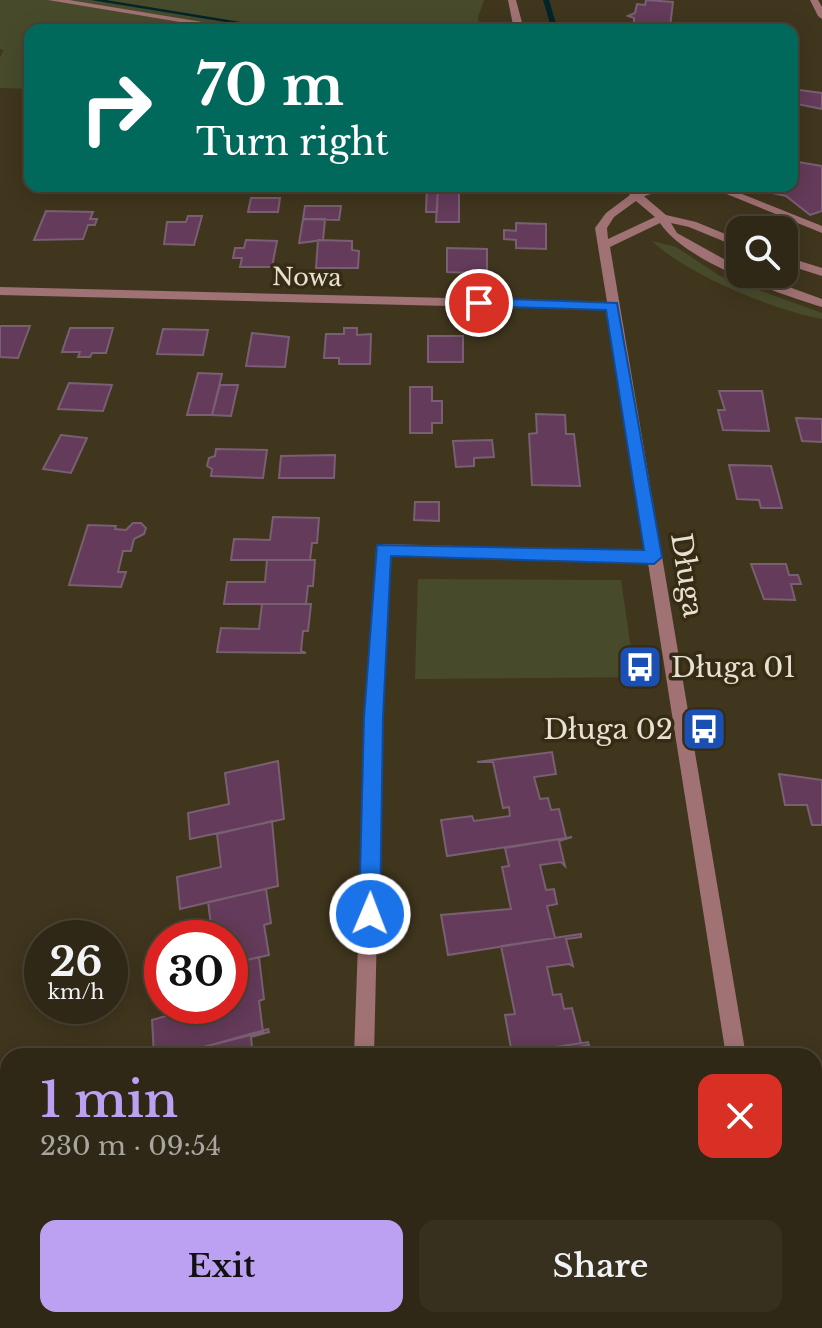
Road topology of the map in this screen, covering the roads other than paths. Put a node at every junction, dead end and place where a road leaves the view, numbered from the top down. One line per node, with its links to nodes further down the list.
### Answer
1 (52, 0): 5 (street)
2 (512, 0): 6 (street)
3 (814, 0): 4 (street)
4 (822, 16)
5 (207, 24)
6 (518, 24)
7 (631, 192): 11 (street)
8 (650, 192): 11 (street)
9 (668, 192): 12 (street)
10 (727, 192): 13 (street)
11 (635, 196): 12 (street); 15 (street, Długa)
12 (662, 218): 14 (street); 15 (street); 17 (street)
13 (822, 230)
14 (726, 238)
15 (604, 245): 22 (street, Długa)
16 (798, 264): 18 (street)
17 (726, 265)
18 (822, 272)
19 (780, 288): 21 (street)
20 (0, 291): 22 (street, Nowa)
21 (822, 303)
22 (613, 306): 23 (street, Długa)
23 (654, 557): 24 (street); 25 (street, Długa)
24 (364, 1048)
25 (735, 1048)

